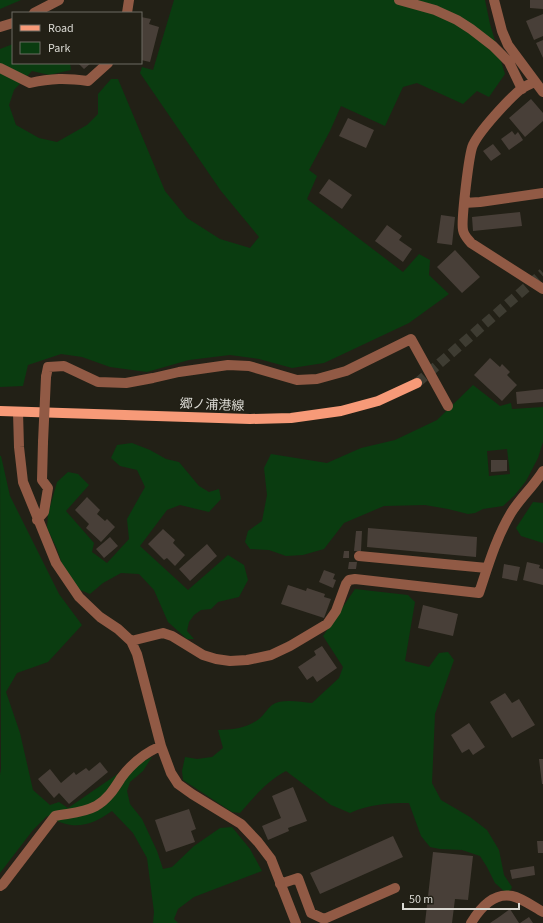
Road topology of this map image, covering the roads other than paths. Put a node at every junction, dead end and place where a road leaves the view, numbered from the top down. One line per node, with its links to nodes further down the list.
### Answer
1 (59, 0): 5 (street)
2 (129, 0): 6 (street)
3 (399, 0): 12 (street)
4 (494, 0): 11 (street)
5 (36, 12)
6 (127, 12)
7 (12, 23): 8 (street)
8 (0, 27)
9 (107, 64): 10 (street)
10 (0, 68)
11 (535, 82): 12 (street); 13 (street)
12 (522, 89): 15 (street)
13 (543, 92)
14 (543, 193): 15 (street)
15 (464, 203): 16 (street)
16 (543, 289)
17 (417, 382): 20 (main road, 郷ノ浦港線)
18 (448, 406): 22 (street, bridge)
19 (0, 411): 20 (main road, 郷ノ浦港線)
20 (18, 412): 22 (street)
21 (543, 471): 24 (street)
22 (37, 520): 25 (street)
23 (359, 556): 24 (street)
24 (487, 568): 25 (street)
25 (131, 641): 26 (street)
26 (161, 746): 27 (street); 28 (street)
27 (280, 884): 29 (street); 31 (street)
28 (0, 886)
29 (395, 888)
30 (543, 912): 32 (street)
31 (296, 923)
32 (470, 923)

